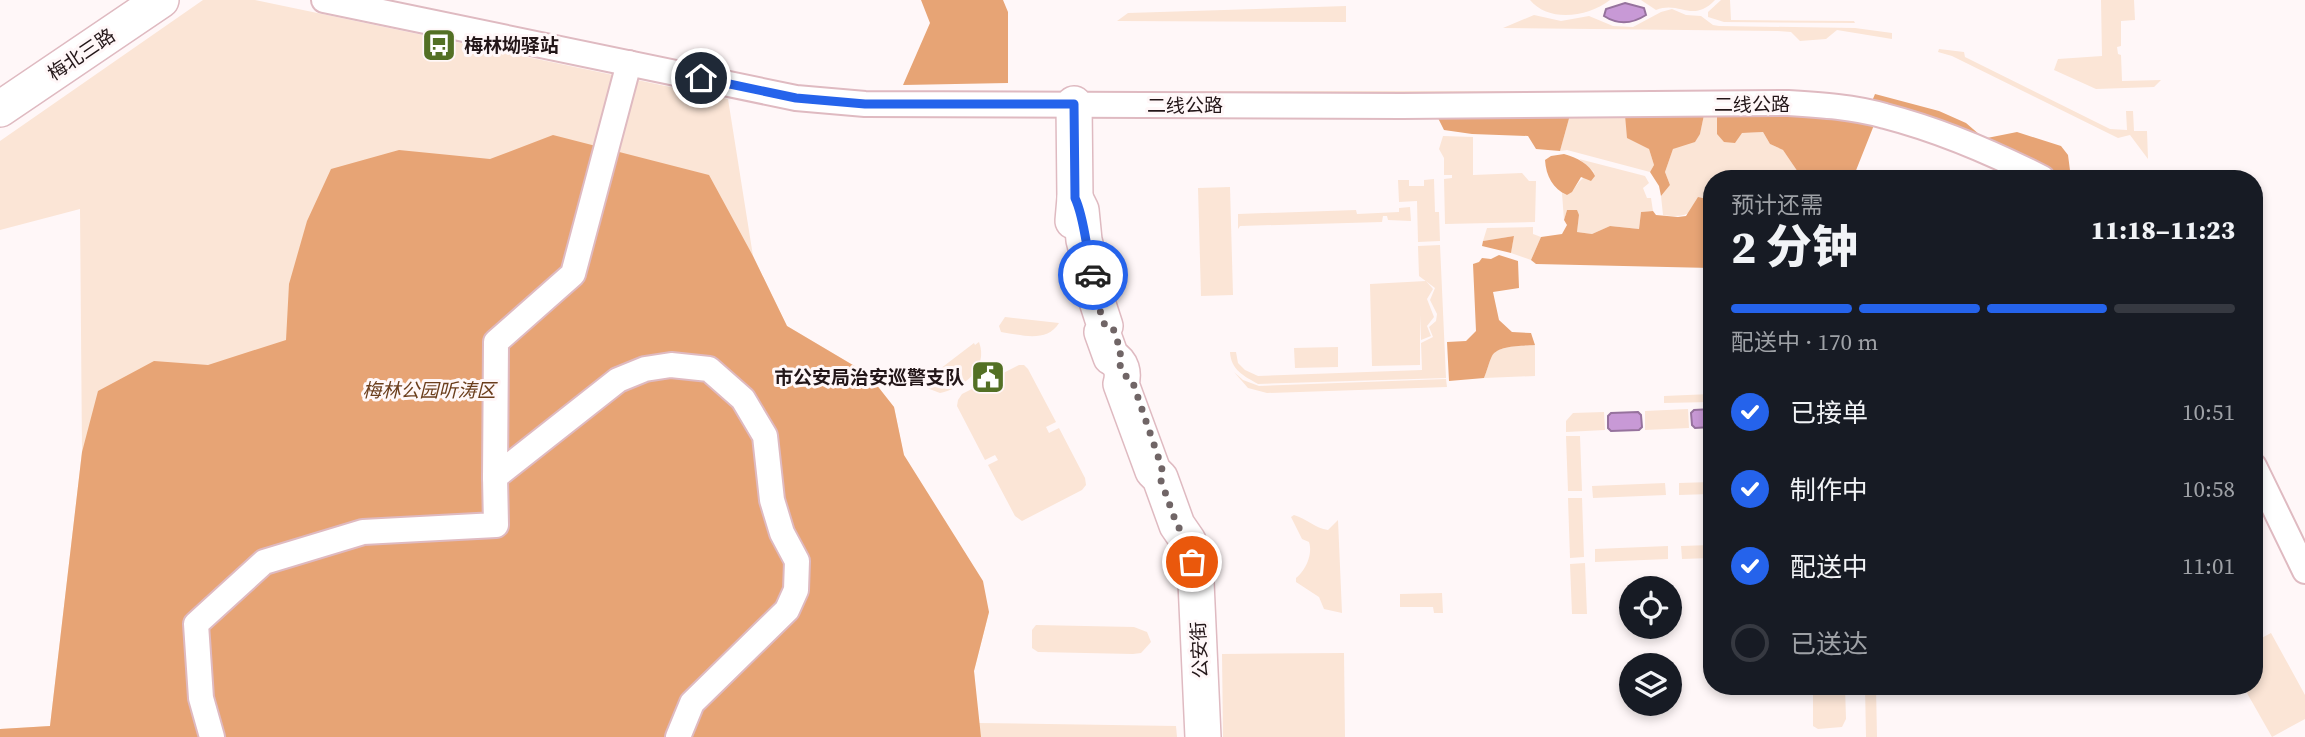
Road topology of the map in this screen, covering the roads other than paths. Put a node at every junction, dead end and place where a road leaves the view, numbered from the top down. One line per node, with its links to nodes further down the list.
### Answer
1 (161, 0): 5 (street, 梅北三路)
2 (324, 0): 3 (street, 二线公路)
3 (629, 63): 4 (street, 二线公路); 7 (street)
4 (1074, 104): 6 (street, 二线公路); 9 (street, 公安街)
5 (0, 109)
6 (2025, 170)
7 (495, 477): 11 (street); 12 (street)
8 (2263, 485): 10 (street)
9 (1177, 525): 13 (street, 公安街); 14 (street, 公安街)
10 (2305, 571)
11 (212, 737)
12 (678, 737)
13 (1191, 737)
14 (1203, 737)

